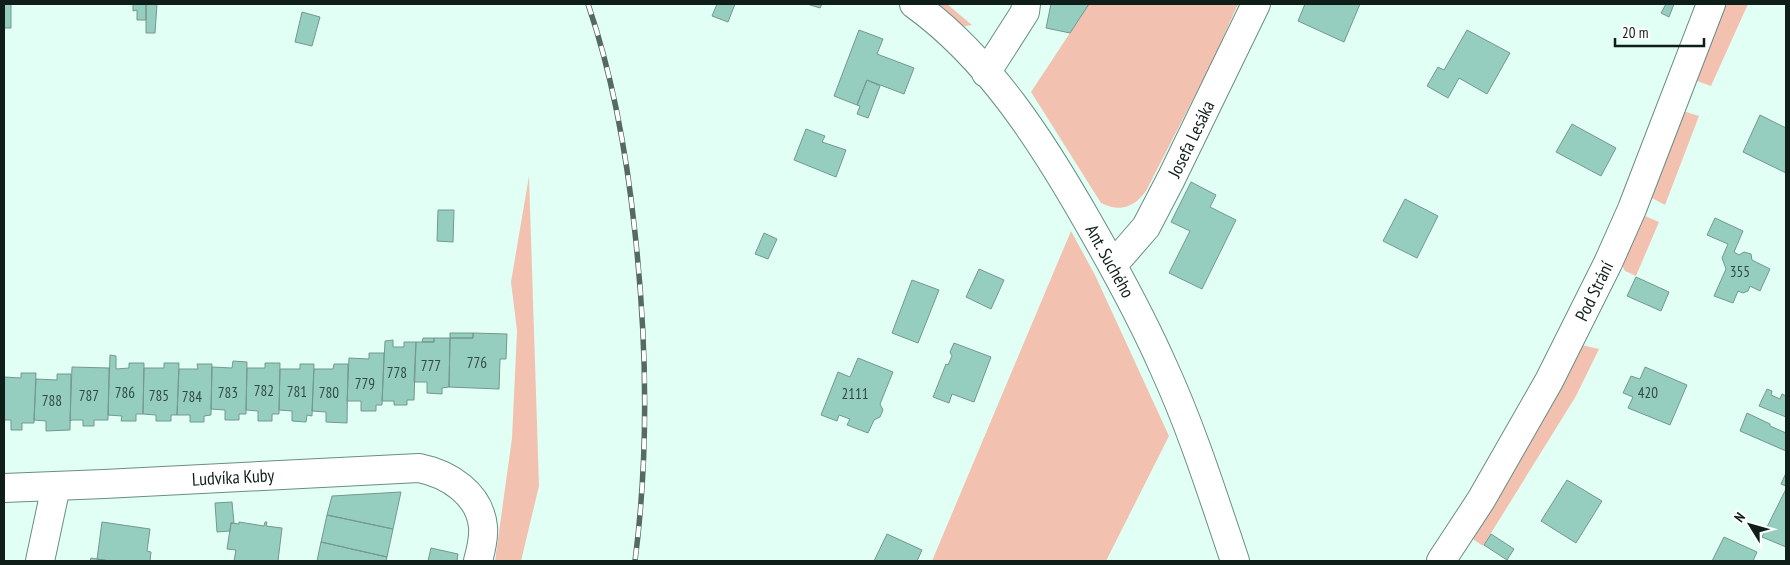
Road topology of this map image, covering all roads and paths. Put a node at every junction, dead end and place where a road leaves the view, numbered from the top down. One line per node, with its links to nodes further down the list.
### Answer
1 (914, 4): 5 (street, Ant. Suchého)
2 (1026, 4): 5 (street)
3 (1256, 4): 6 (street, Josefa Lesáka)
4 (1711, 4): 12 (street, Pod Strání)
5 (986, 73): 6 (street, Ant. Suchého)
6 (1113, 265): 11 (street, Ant. Suchého)
7 (56, 486): 8 (street, Ludvíka Kuby); 9 (street); 10 (street, Ludvíka Kuby)
8 (4, 488)
9 (40, 561)
10 (478, 561)
11 (1235, 561)
12 (1441, 561)

